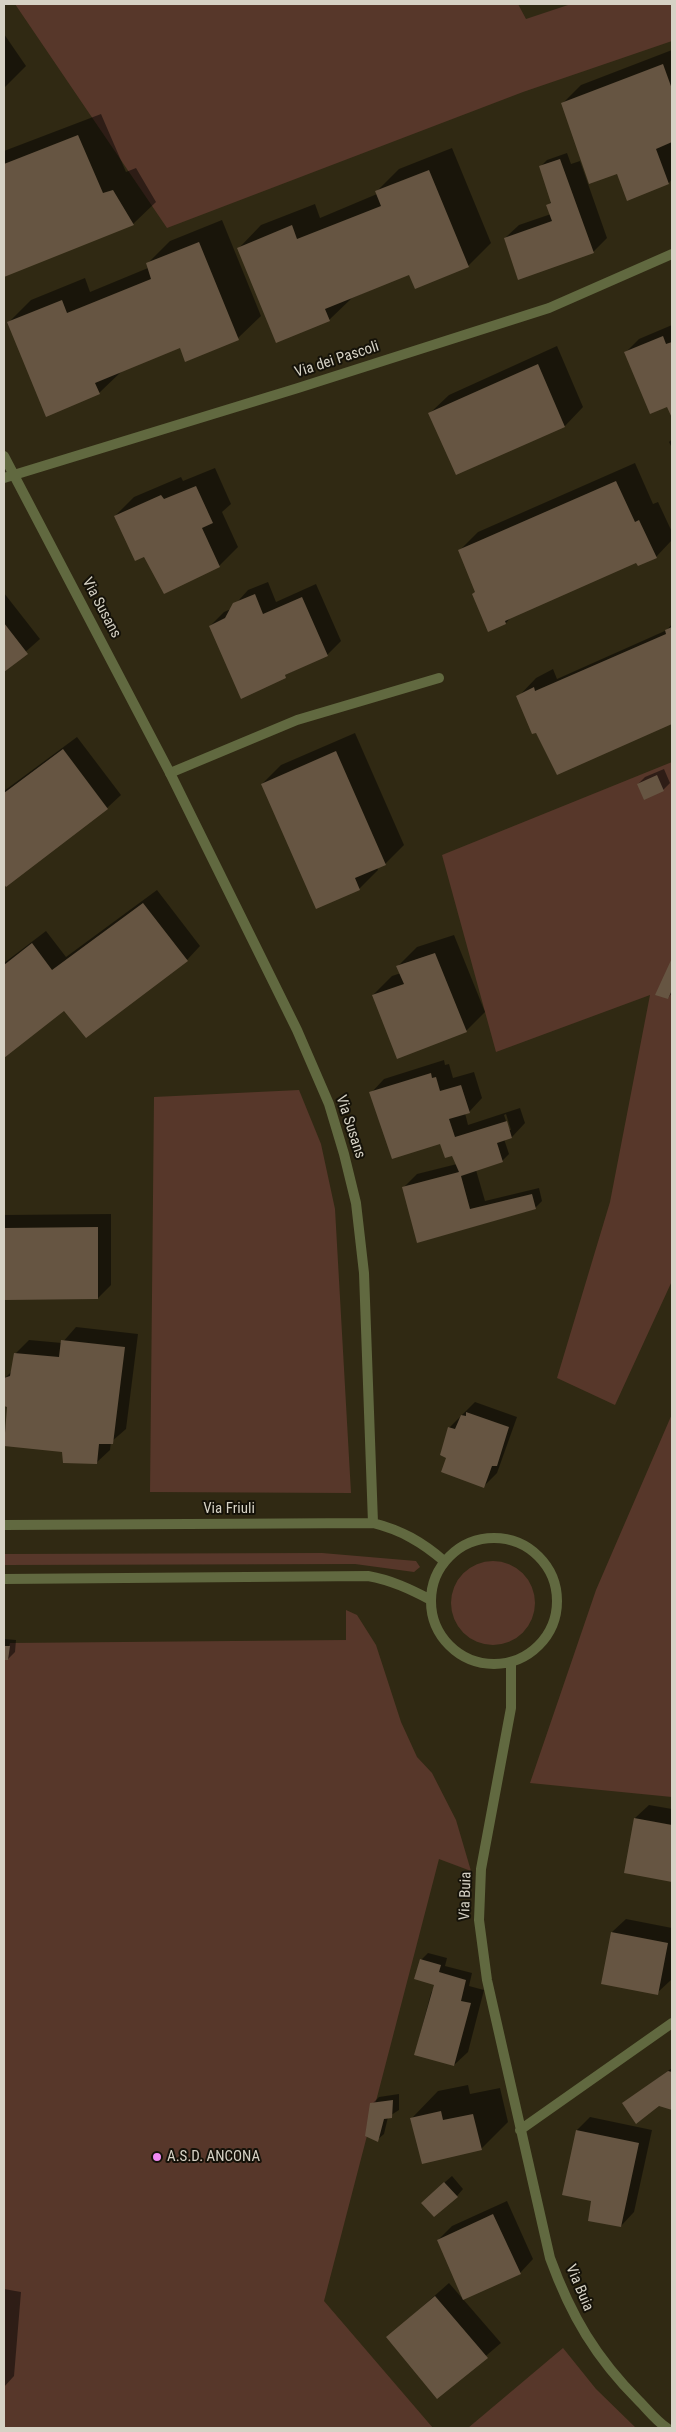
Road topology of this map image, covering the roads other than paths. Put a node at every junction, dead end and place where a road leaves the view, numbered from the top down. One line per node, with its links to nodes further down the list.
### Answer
1 (672, 254): 3 (street, Via dei Pascoli)
2 (4, 456): 3 (street, Via Susans)
3 (14, 473): 4 (street, Via dei Pascoli); 6 (street, Via Susans)
4 (4, 478)
5 (439, 678): 6 (street)
6 (170, 773): 7 (street, Via Susans)
7 (373, 1523): 8 (street, Via Friuli); 9 (street, Via Friuli)
8 (4, 1525)
9 (444, 1561): 11 (street); 12 (street)
10 (4, 1579): 11 (street)
11 (431, 1600): 12 (street)
12 (511, 1662): 14 (street, Via Buia)
13 (672, 2023): 14 (street)
14 (520, 2130): 15 (street, Via Buia)
15 (667, 2428)

